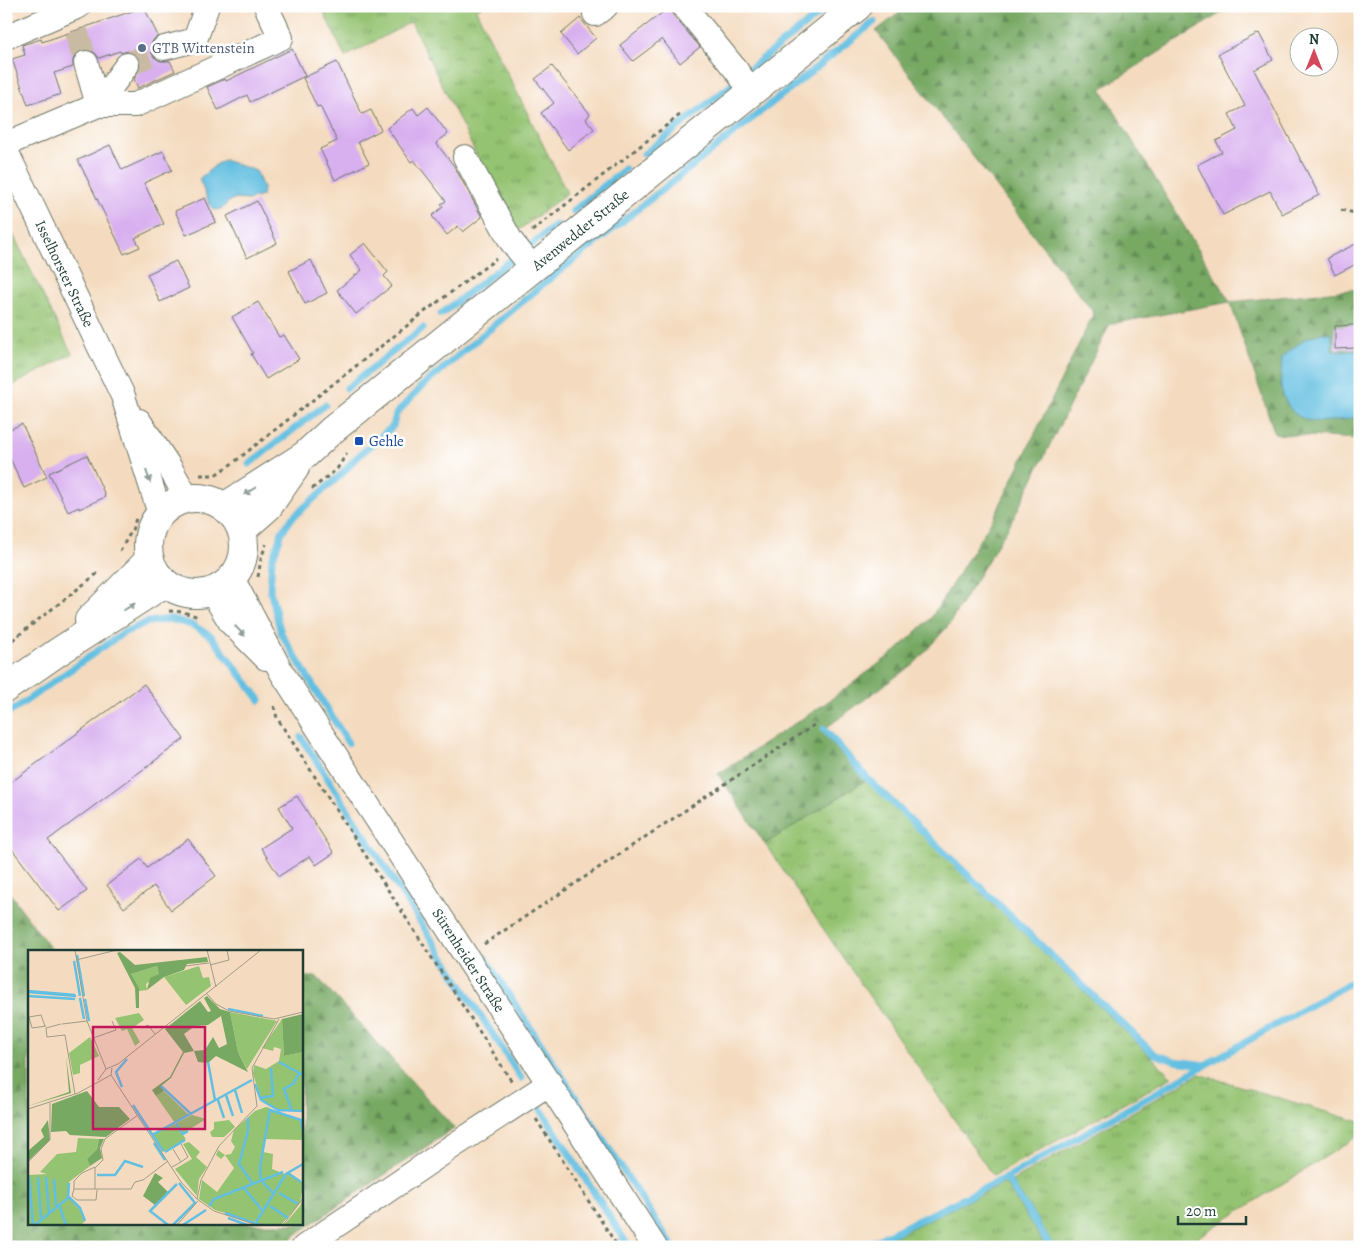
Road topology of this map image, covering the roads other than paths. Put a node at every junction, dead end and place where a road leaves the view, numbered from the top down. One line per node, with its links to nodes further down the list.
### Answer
1 (207, 6): 7 (street)
2 (266, 6): 11 (street)
3 (684, 6): 12 (street)
4 (858, 6): 12 (main road, Avenwedder Straße)
5 (74, 16): 6 (street)
6 (6, 37)
7 (195, 40): 8 (street); 11 (street)
8 (164, 48)
9 (86, 63): 13 (street)
10 (127, 65): 13 (street)
11 (208, 72): 13 (street)
12 (752, 92): 17 (main road, Avenwedder Straße)
13 (98, 105): 14 (street)
14 (6, 144)
15 (6, 151): 18 (street, Isselhorster Straße)
16 (465, 157): 17 (street)
17 (533, 268): 19 (main road, Avenwedder Straße)
18 (122, 396): 20 (street, Isselhorster Straße); 22 (street, Isselhorster Straße, one-way to 22)
19 (305, 455): 21 (main road, Avenwedder Straße, one-way to 21); 23 (main road, Avenwedder Straße)
20 (191, 486): 21 (main road); 22 (main road)
21 (224, 506): 23 (main road)
22 (150, 511): 24 (main road)
23 (242, 530): 26 (main road)
24 (149, 560): 25 (main road); 27 (main road)
25 (165, 583): 26 (main road); 27 (main road, one-way to 25)
26 (222, 585): 29 (street, Sürenheider Straße)
27 (58, 652): 28 (main road)
28 (6, 688)
29 (550, 1083): 30 (street); 31 (street, Sürenheider Straße)
30 (304, 1247)
31 (655, 1247)

